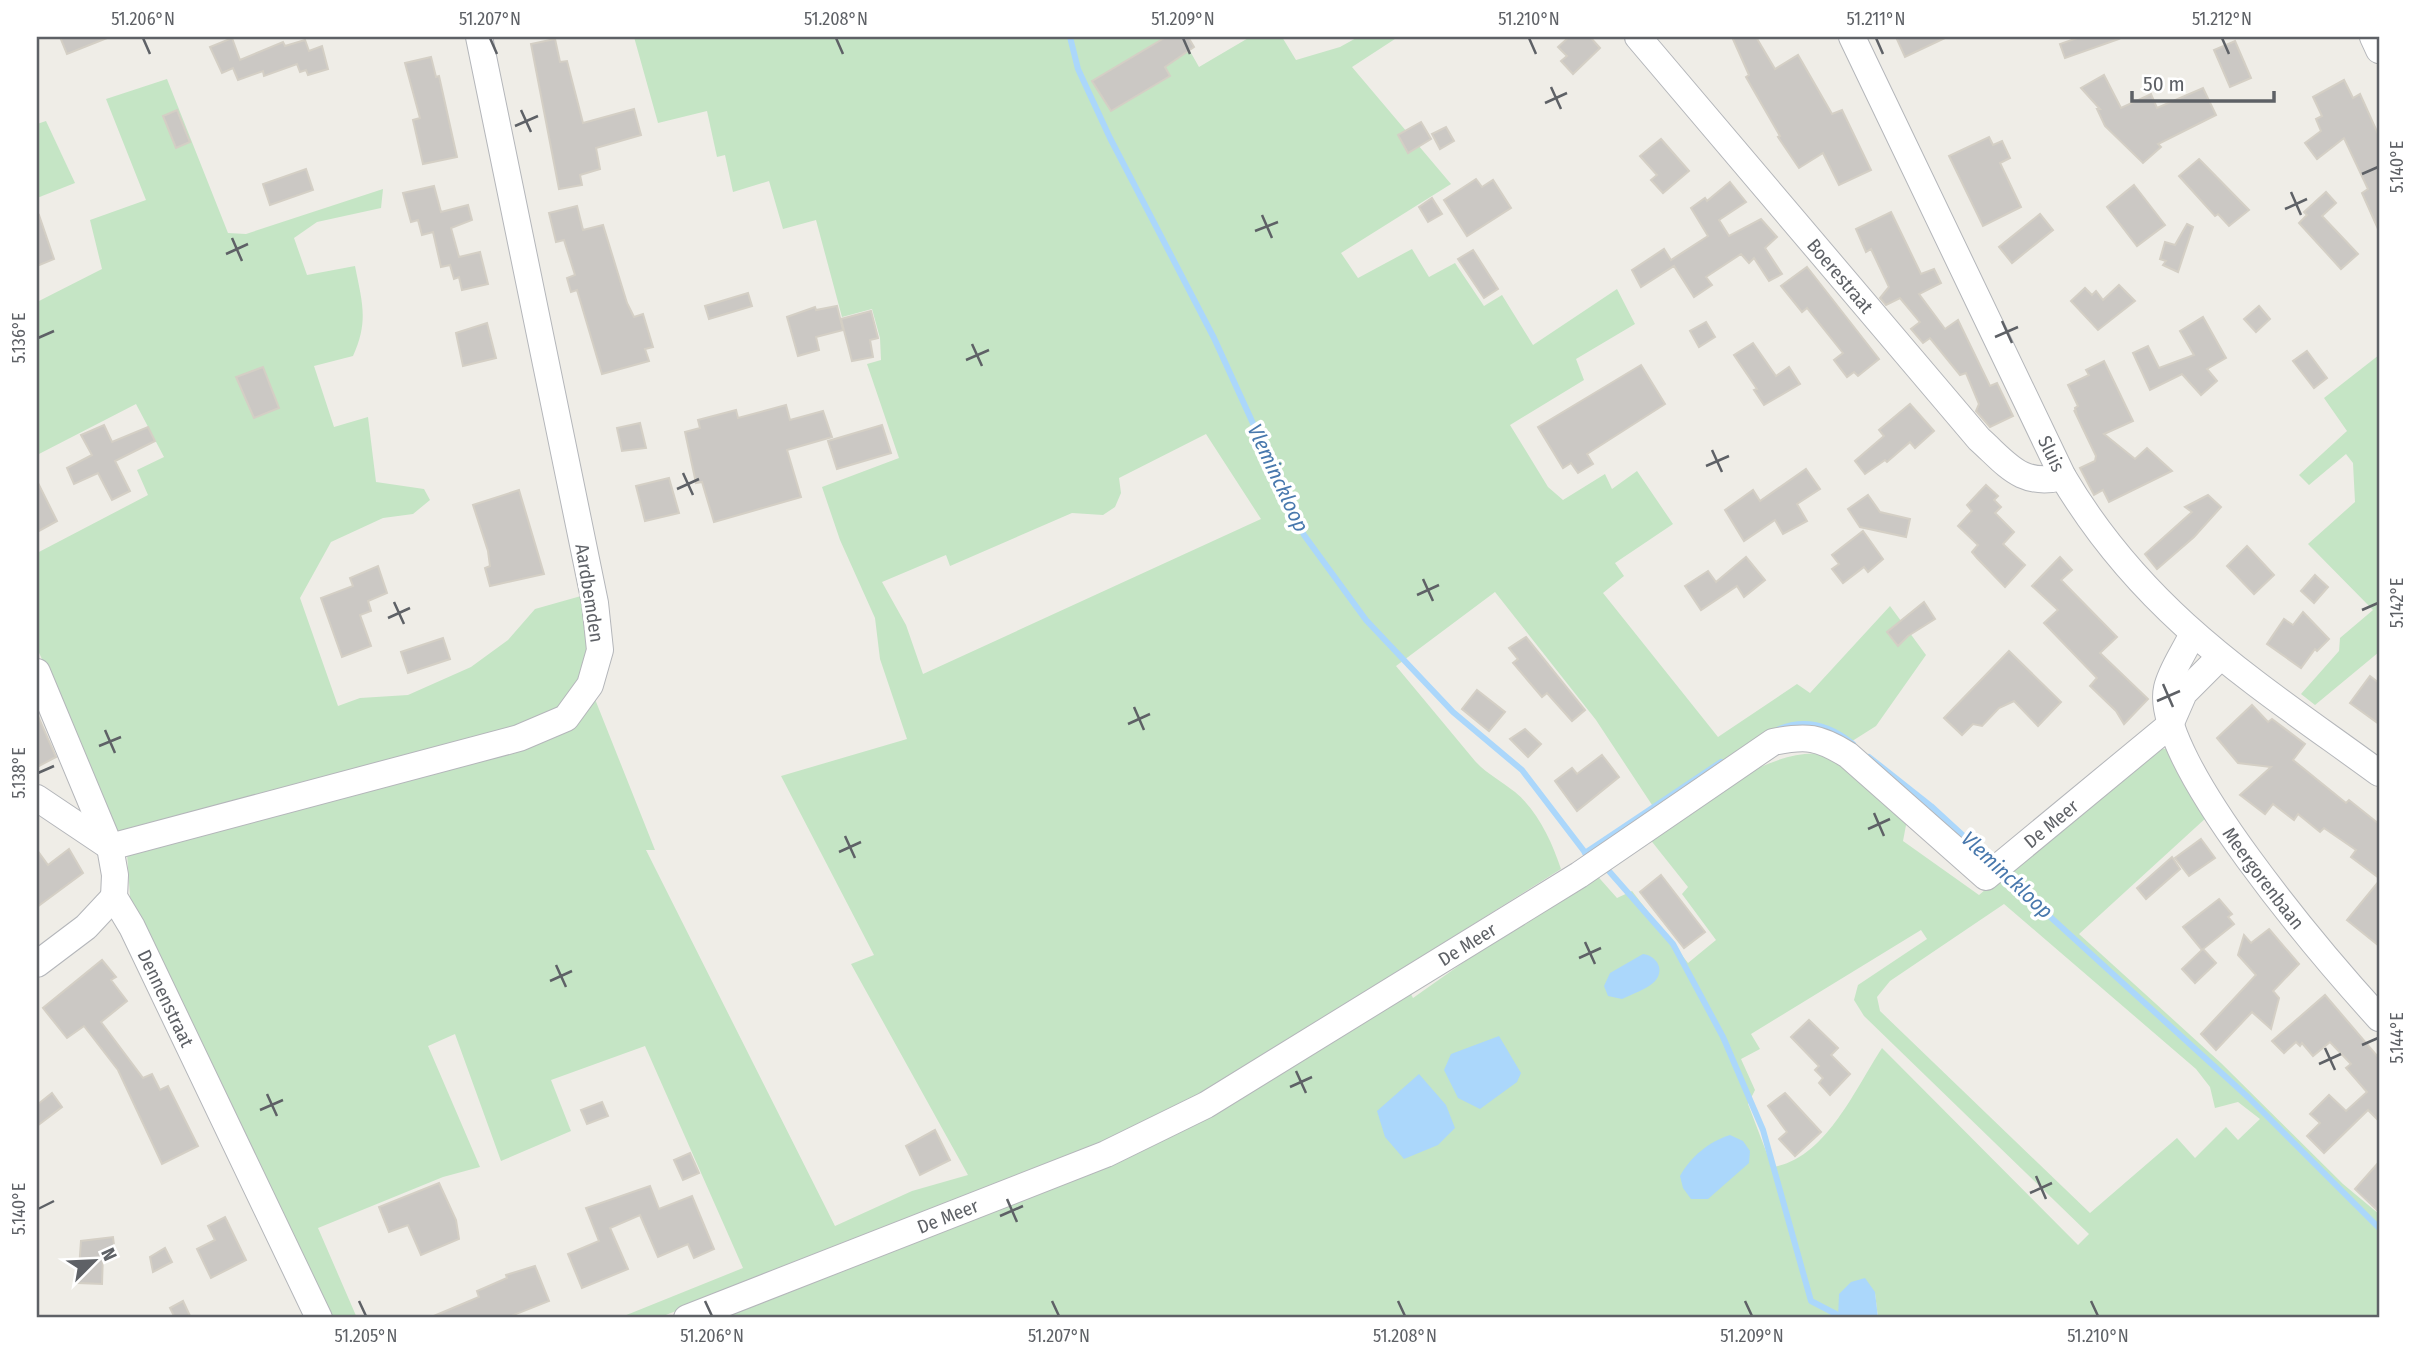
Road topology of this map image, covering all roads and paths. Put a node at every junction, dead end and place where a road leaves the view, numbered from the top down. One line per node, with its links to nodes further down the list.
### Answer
1 (478, 37): 13 (street, Aardbemden)
2 (1638, 37): 6 (street, Boerestraat)
3 (1852, 37): 6 (street, Sluis)
4 (2373, 37): 5 (street)
5 (2379, 50)
6 (2063, 477): 7 (street, Sluis)
7 (2192, 635): 8 (street, Sluis); 10 (street, Meergorenbaan)
8 (2220, 657): 10 (street); 11 (street, Sluis)
9 (37, 671): 13 (street, Dennenstraat)
10 (2170, 725): 16 (street, Meergorenbaan); 18 (street, De Meer)
11 (2379, 774)
12 (37, 798): 13 (street)
13 (110, 847): 14 (street, Dennenstraat)
14 (114, 897): 15 (street); 17 (street, Dennenstraat)
15 (37, 964)
16 (2379, 1018)
17 (319, 1318)
18 (687, 1318)

